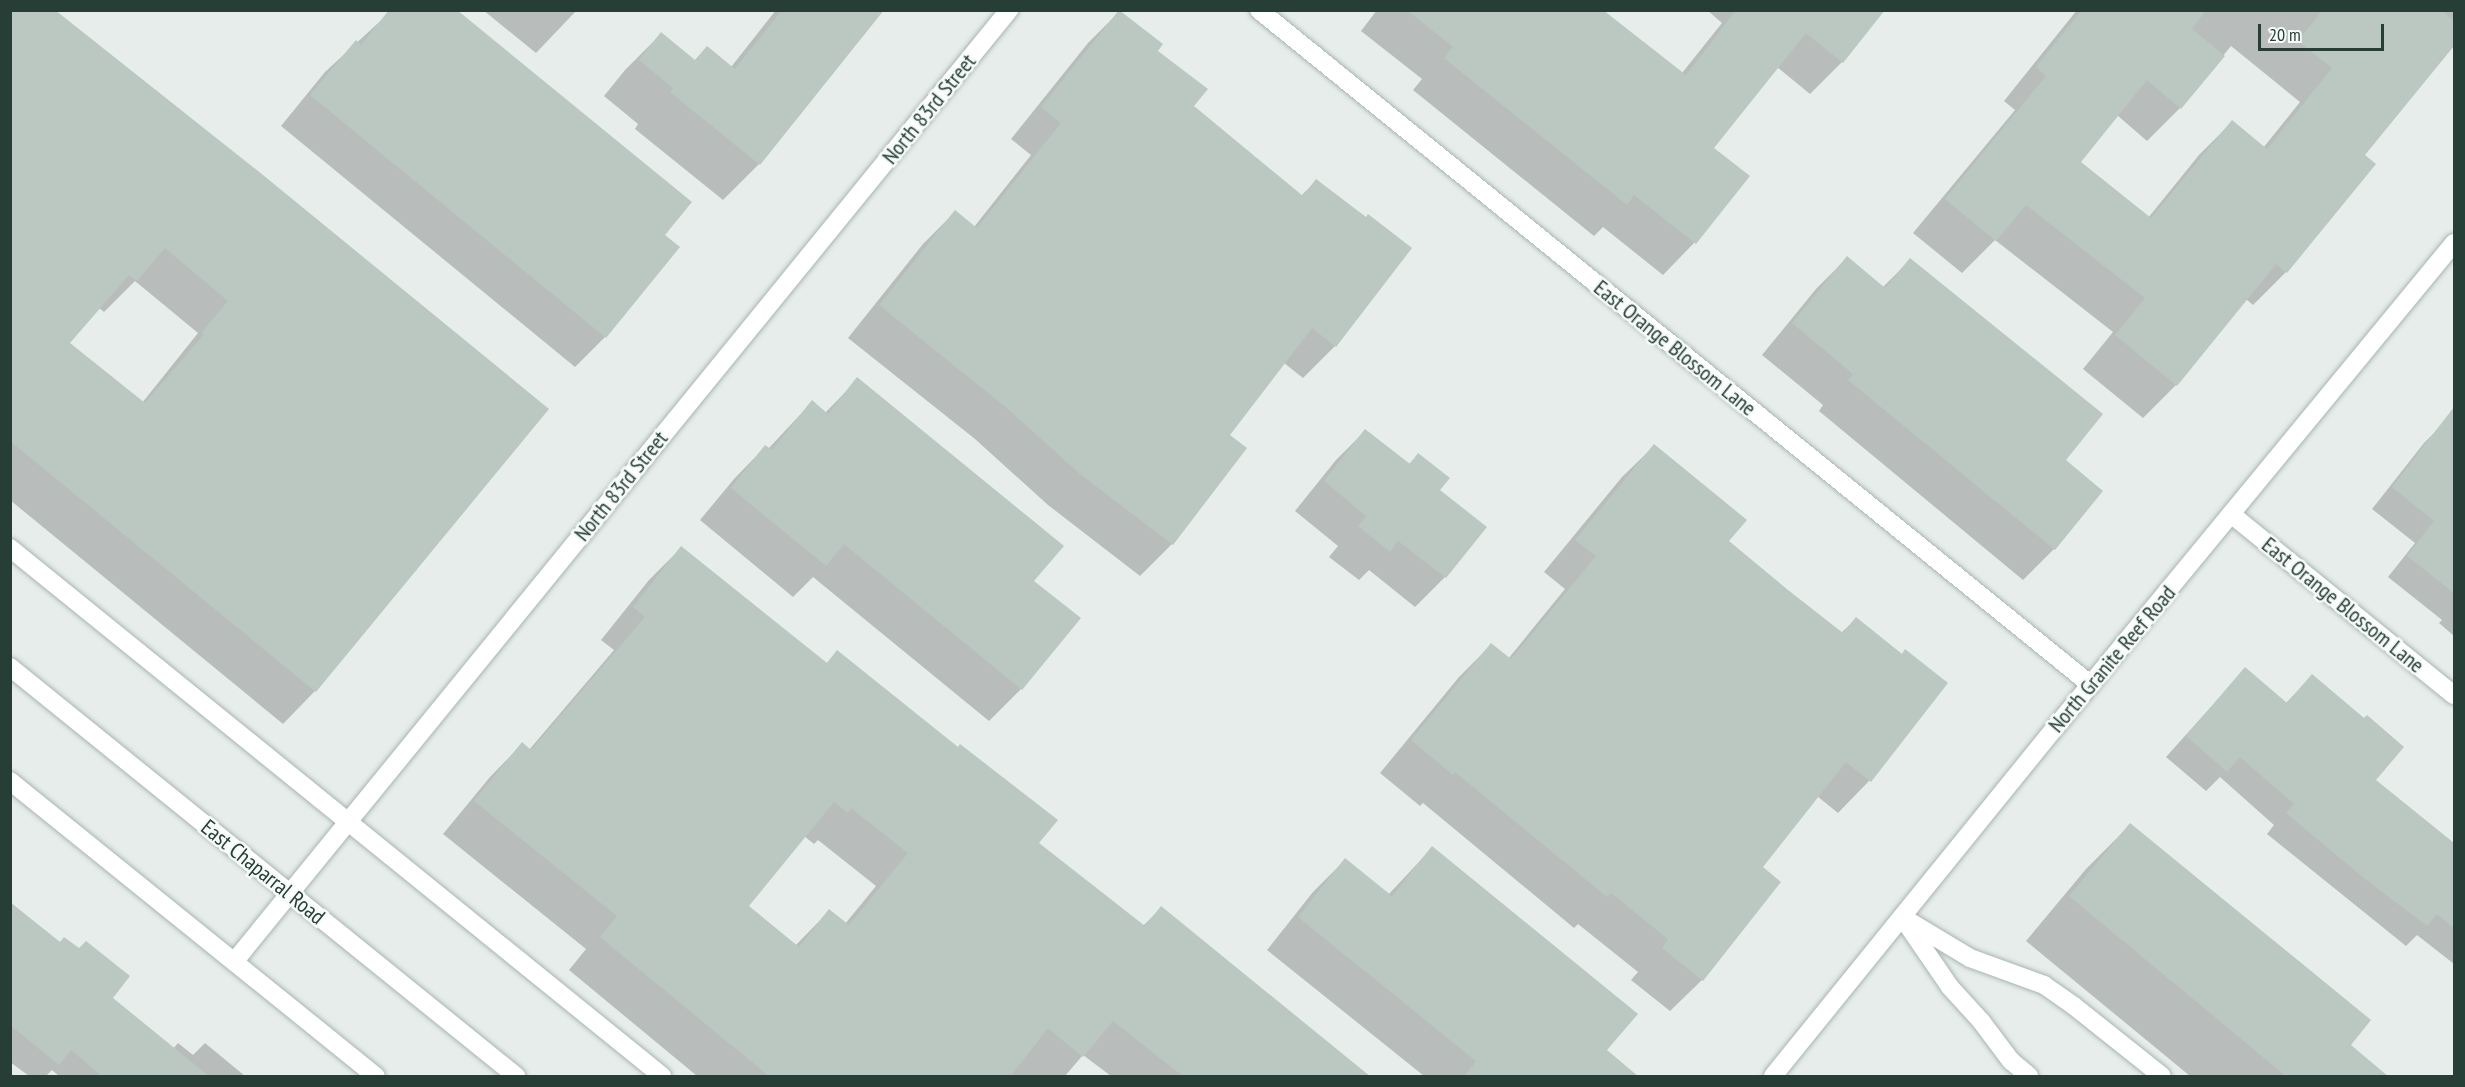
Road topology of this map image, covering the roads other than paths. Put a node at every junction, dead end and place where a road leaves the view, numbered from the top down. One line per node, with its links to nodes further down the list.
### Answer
1 (1009, 10): 10 (street, North 83rd Street)
2 (1259, 10): 7 (street, East Orange Blossom Lane)
3 (2454, 243): 4 (street, North Granite Reef Road)
4 (2231, 514): 7 (street, North Granite Reef Road); 8 (street, East Orange Blossom Lane)
5 (10, 548): 10 (street)
6 (10, 667): 11 (street, East Chaparral Road)
7 (2091, 685): 12 (street, North Granite Reef Road)
8 (2454, 695)
9 (10, 781): 13 (street)
10 (348, 821): 11 (street, North 83rd Street); 16 (street)
11 (289, 893): 13 (street, North 83rd Street); 15 (street, East Chaparral Road)
12 (1902, 917): 17 (street, North Granite Reef Road); 18 (street); 19 (street)
13 (234, 962): 14 (street)
14 (376, 1077)
15 (516, 1077)
16 (662, 1077)
17 (1773, 1077)
18 (2030, 1077)
19 (2162, 1077)

